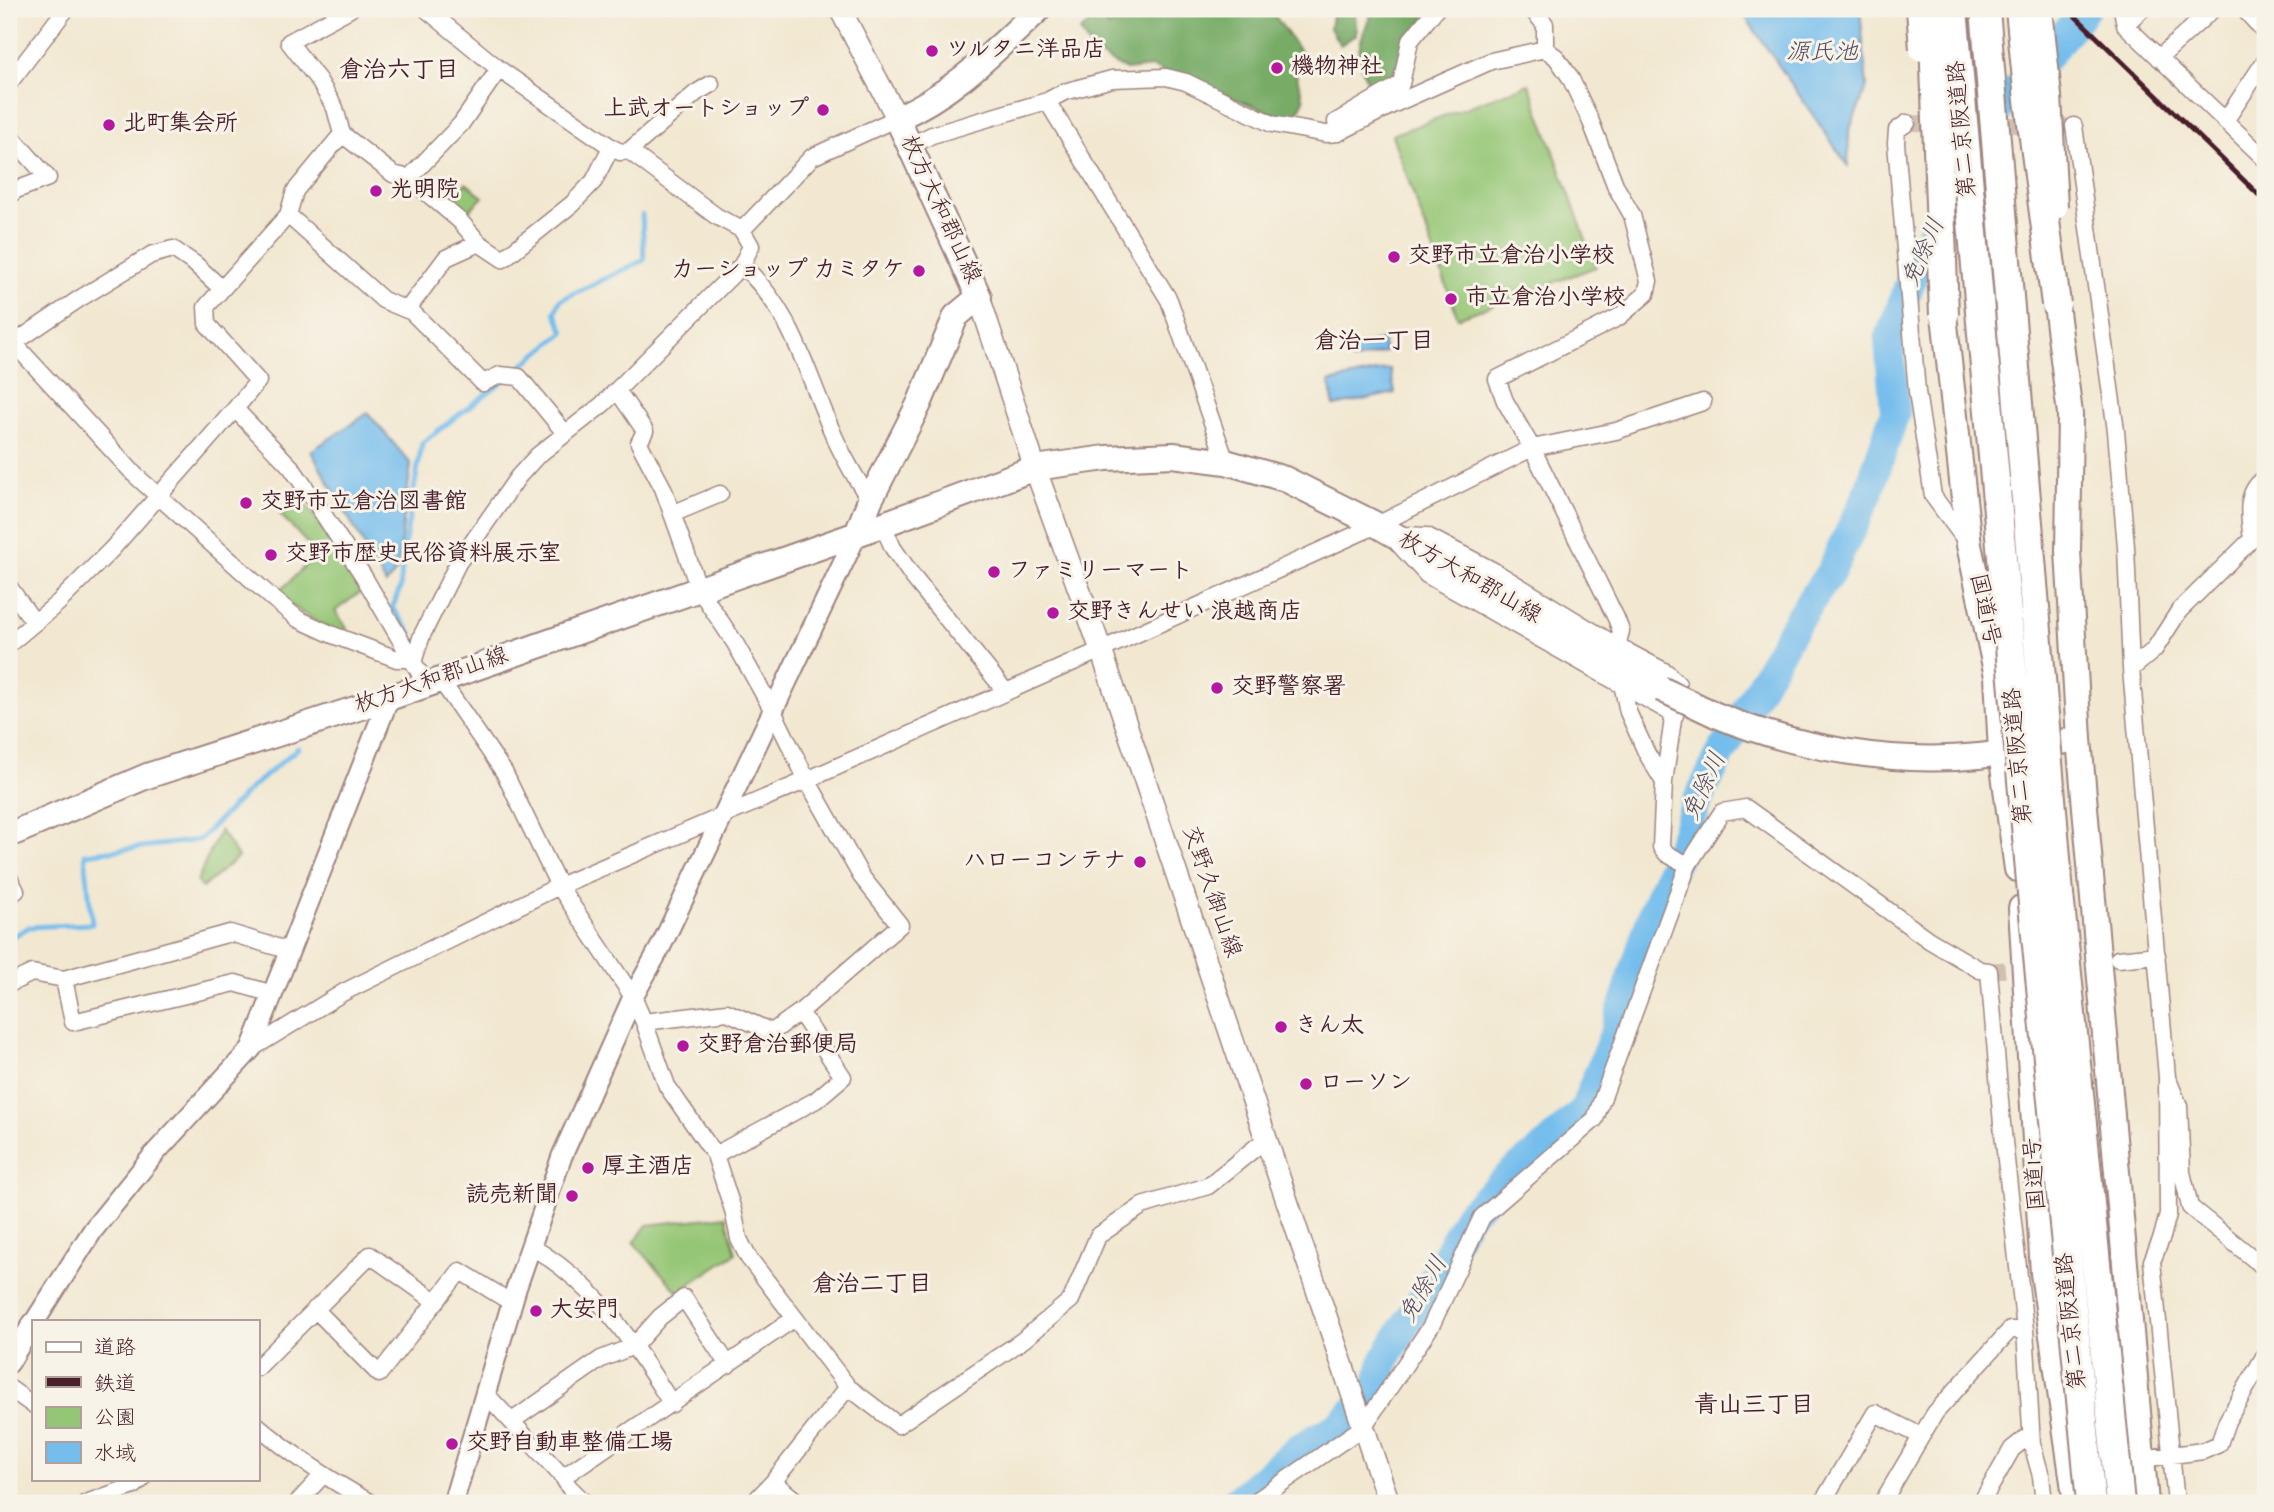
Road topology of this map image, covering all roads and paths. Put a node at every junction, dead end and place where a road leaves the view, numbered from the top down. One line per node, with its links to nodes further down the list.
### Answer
1 (65, 9): 23 (street)
2 (351, 9): 32 (street)
3 (426, 9): 22 (street)
4 (840, 9): 26 (main road)
5 (1039, 9): 26 (main road, 枚方大和郡山線)
6 (1436, 9): 30 (street)
7 (1531, 9): 19 (street)
8 (1919, 9): 47 (main road, 国道1号, bridge)
9 (1933, 9): 47 (highway, bridge)
10 (1953, 9): 148 (highway, 第二京阪道路, bridge)
11 (1985, 9): 149 (highway, 第二京阪道路, bridge)
12 (2020, 9): 45 (highway, bridge)
13 (2040, 9): 45 (main road, bridge)
14 (2142, 9): 17 (street)
15 (2213, 9): 20 (street)
16 (2244, 9): 18 (street)
17 (2123, 17): 20 (street)
18 (2265, 32)
19 (1545, 49): 30 (street); 53 (street)
20 (2159, 58): 27 (street)
21 (2265, 61): 27 (street)
22 (499, 69): 34 (street); 37 (street)
23 (9, 83)
24 (711, 84): 35 (street)
25 (1047, 101): 30 (street); 33 (street); 54 (street)
26 (897, 118): 33 (main road, 枚方大和郡山線); 40 (street)
27 (2225, 121): 36 (street)
28 (1907, 123): 64 (street)
29 (2074, 126): 72 (street)
30 (1338, 133)
31 (9, 134): 38 (street)
32 (342, 134): 37 (street); 39 (street)
33 (910, 146): 44 (main road, 枚方大和郡山線)
34 (611, 147): 35 (street); 41 (street)
35 (629, 151): 40 (street)
36 (2265, 159)
37 (409, 178): 41 (street)
38 (9, 196)
39 (288, 215): 43 (street); 46 (street)
40 (742, 230): 42 (street)
41 (480, 243): 46 (street)
42 (742, 265): 49 (street); 59 (street)
43 (222, 289): 48 (street); 51 (street)
44 (979, 297): 55 (main road, 交野久御山線); 59 (main road, 枚方大和郡山線)
45 (2056, 304): 79 (main road)
46 (407, 310): 52 (street)
47 (1944, 315): 64 (main road, 国道1号)
48 (11, 340): 57 (street)
49 (617, 390): 52 (street); 60 (street)
50 (1703, 402): 53 (street)
51 (235, 409): 57 (street); 71 (street)
52 (565, 432): 71 (street)
53 (1532, 448): 62 (street); 69 (street)
54 (1226, 462): 55 (main road, 枚方大和郡山線); 62 (main road, 枚方大和郡山線)
55 (1035, 468): 61 (main road, 枚方大和郡山線); 70 (main road, 交野久御山線)
56 (2265, 478): 72 (street)
57 (158, 494): 67 (street); 71 (street)
58 (720, 494): 60 (street)
59 (870, 500): 63 (main road, 枚方大和郡山線)
60 (672, 514): 66 (street)
61 (882, 523): 63 (main road, 枚方大和郡山線); 75 (street)
62 (1384, 530): 69 (street); 70 (street); 74 (street); 80 (main road, 枚方大和郡山線, bridge)
63 (857, 534): 66 (main road, 枚方大和郡山線); 77 (street)
64 (1969, 545): 80 (main road, 国道1号)
65 (9, 587): 67 (street)
66 (699, 589): 73 (main road, 枚方大和郡山線); 77 (street)
67 (34, 622): 68 (street)
68 (9, 644)
69 (1618, 646): 78 (street)
70 (1101, 650): 75 (street); 100 (main road, 交野久御山線)
71 (414, 659): 73 (street)
72 (2131, 669): 90 (street)
73 (433, 681): 76 (main road, 枚方大和郡山線); 87 (street)
74 (1622, 684): 78 (street); 82 (street)
75 (1006, 692): 81 (street)
76 (389, 698): 84 (main road, 枚方大和郡山線); 89 (street)
77 (772, 709): 81 (street); 83 (street)
78 (1675, 715): 82 (street)
79 (2079, 739): 80 (main road, 枚方大和郡山線); 127 (main road)
80 (2001, 752): 128 (main road, 国道1号)
81 (807, 780): 83 (street); 96 (street)
82 (1664, 782): 85 (street)
83 (721, 817): 87 (street); 95 (street)
84 (9, 835)
85 (1688, 865): 110 (street); 122 (street)
86 (9, 878): 88 (street)
87 (559, 886): 95 (street); 98 (street)
88 (9, 893)
89 (290, 951): 92 (street); 94 (street)
90 (2157, 955): 91 (street); 99 (street)
91 (2118, 959)
92 (64, 979): 93 (street); 94 (street)
93 (9, 984)
94 (273, 994): 98 (street)
95 (633, 997): 97 (street); 102 (street)
96 (800, 1012): 97 (street); 101 (street)
97 (644, 1022): 101 (street)
98 (251, 1049): 108 (street)
99 (2166, 1077): 103 (street); 126 (street)
100 (1265, 1140): 116 (street); 122 (main road, 交野久御山線)
101 (715, 1156): 107 (street)
102 (530, 1247): 105 (street); 111 (street)
103 (2265, 1268)
104 (435, 1301): 105 (street); 106 (street); 106 (street)
105 (512, 1303): 118 (street)
106 (315, 1309): 115 (street)
107 (795, 1318): 114 (street); 116 (street)
108 (35, 1320)
109 (32, 1325): 113 (street)
110 (2025, 1330): 124 (street); 125 (street)
111 (634, 1346): 114 (street); 120 (street); 121 (street)
112 (2265, 1355): 126 (street)
113 (9, 1363)
114 (728, 1365): 120 (street)
115 (259, 1366)
116 (848, 1387): 133 (street)
117 (9, 1388): 119 (street)
118 (485, 1393): 121 (street); 137 (street)
119 (32, 1404)
120 (672, 1404): 131 (street)
121 (512, 1421): 131 (street)
122 (1362, 1423): 141 (street); 142 (main road, 交野久御山線)
123 (259, 1428): 129 (street)
124 (2031, 1434): 130 (street); 145 (street)
125 (1921, 1436): 143 (street); 144 (street)
126 (2171, 1456): 127 (street); 151 (street)
127 (2143, 1459): 128 (street); 150 (main road)
128 (2071, 1470): 130 (street); 147 (main road, 国道1号)
129 (322, 1476): 135 (street); 136 (street)
130 (2041, 1476): 146 (street)
131 (563, 1477): 138 (street)
132 (141, 1480): 134 (street)
133 (773, 1482): 139 (street); 140 (street)
134 (86, 1503)
135 (297, 1503)
136 (371, 1503)
137 (453, 1503)
138 (584, 1503)
139 (753, 1503)
140 (799, 1503)
141 (1254, 1503)
142 (1389, 1503)
143 (1822, 1503)
144 (1882, 1503)
145 (1980, 1503)
146 (2044, 1503)
147 (2076, 1503)
148 (2091, 1503)
149 (2120, 1503)
150 (2146, 1503)
151 (2176, 1503)

